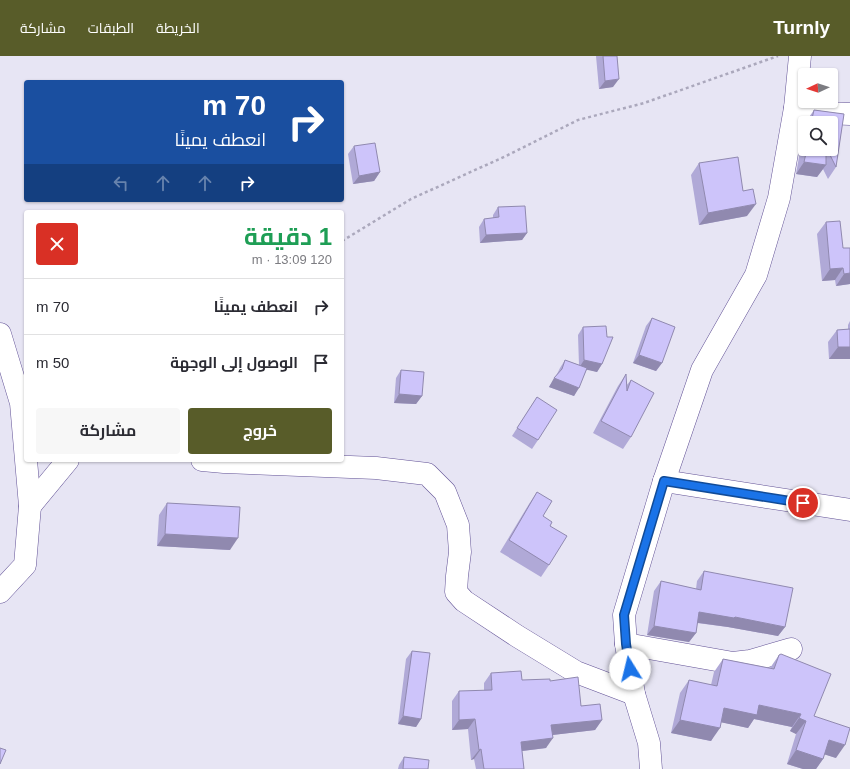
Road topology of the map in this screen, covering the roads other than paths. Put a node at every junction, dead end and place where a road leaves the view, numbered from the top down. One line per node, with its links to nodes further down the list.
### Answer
1 (800, 56): 2 (street)
2 (795, 108): 3 (street); 9 (street)
3 (850, 114)
4 (0, 334): 5 (street)
5 (24, 444)
6 (26, 462): 10 (street)
7 (66, 462): 10 (street)
8 (224, 462): 15 (street)
9 (664, 481): 11 (street); 13 (street)
10 (30, 506): 12 (street)
11 (850, 510)
12 (0, 592)
13 (626, 644): 14 (street); 15 (street)
14 (792, 649)
15 (634, 694): 16 (street)
16 (651, 769)

